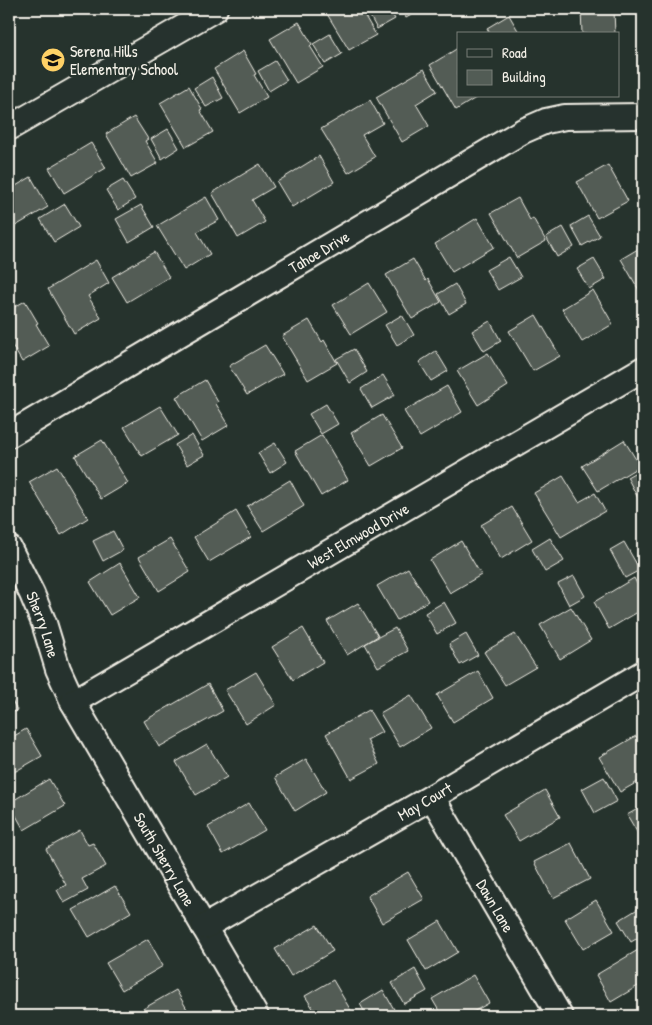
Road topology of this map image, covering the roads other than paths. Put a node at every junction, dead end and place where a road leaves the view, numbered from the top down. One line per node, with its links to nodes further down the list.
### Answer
1 (215, 9): 3 (street)
2 (643, 116): 5 (street, Tahoe Drive)
3 (9, 128)
4 (643, 369): 8 (street, West Elmwood Drive)
5 (9, 434)
6 (9, 548): 8 (street, Sherry Lane)
7 (643, 673): 9 (street, May Court)
8 (73, 702): 10 (street, South Sherry Lane)
9 (432, 797): 10 (street, May Court); 12 (street, Dawn Lane)
10 (204, 927): 11 (street, South Sherry Lane)
11 (256, 1016)
12 (560, 1016)

